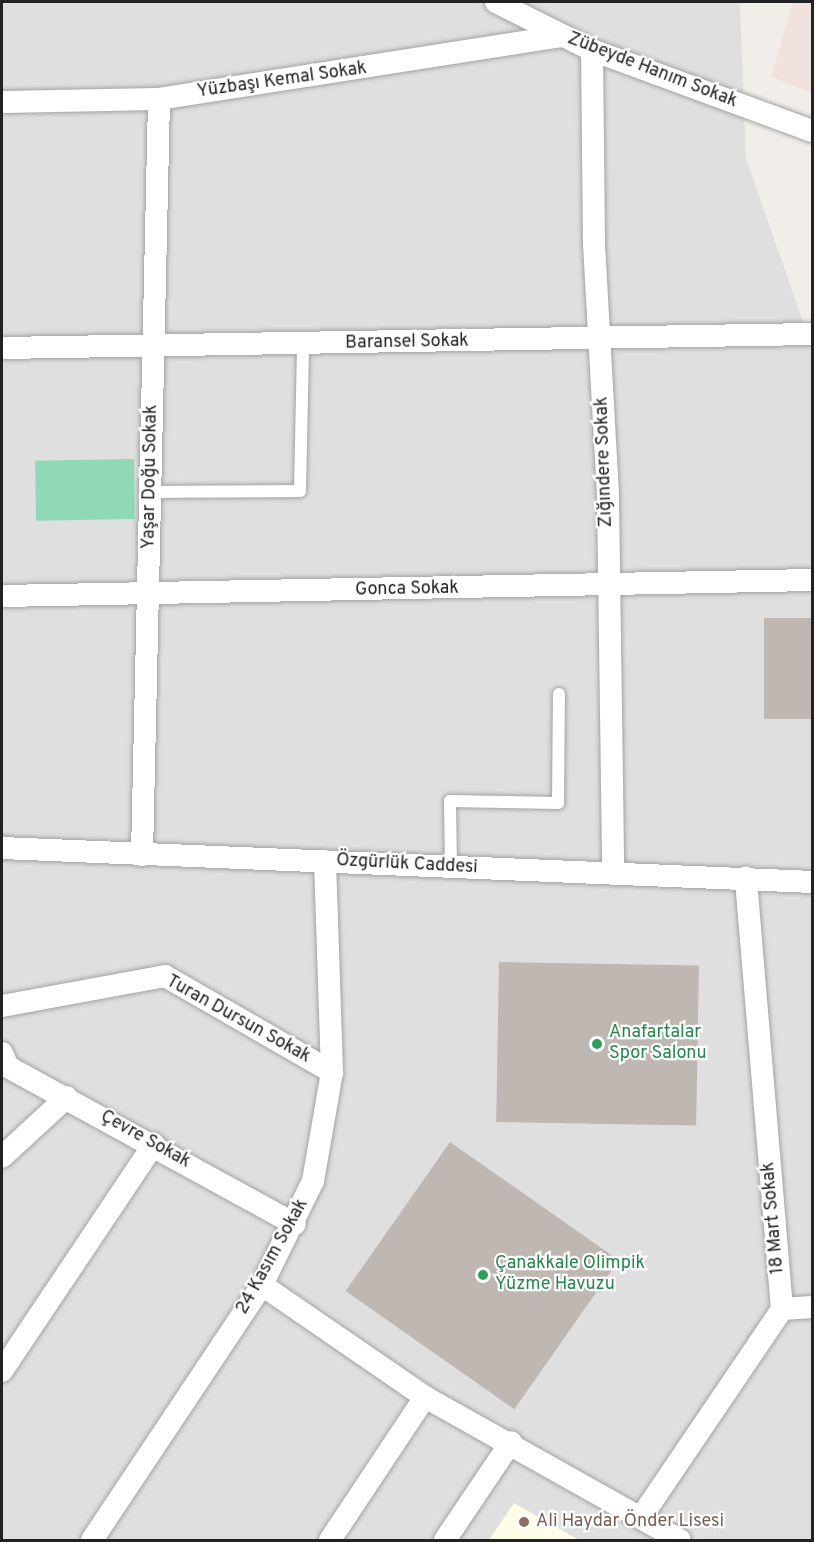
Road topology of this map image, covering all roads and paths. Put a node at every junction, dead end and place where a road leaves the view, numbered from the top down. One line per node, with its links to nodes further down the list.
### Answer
1 (496, 2): 2 (street, Zübeyde Hanım Sokak)
2 (561, 36): 3 (street, Zübeyde Hanım Sokak); 4 (street, Yüzbaşı Kemal Sokak)
3 (592, 50): 6 (street, Zübeyde Hanım Sokak); 8 (street, Zığındere Sokak)
4 (159, 99): 5 (street, Yüzbaşı Kemal Sokak); 9 (street, Yaşar Doğu Sokak)
5 (2, 102)
6 (813, 131)
7 (813, 334): 8 (street, Baransel Sokak)
8 (600, 338): 10 (street, Baransel Sokak); 14 (street, Zığındere Sokak)
9 (155, 344): 10 (street, Baransel Sokak); 11 (street, Baransel Sokak); 12 (street, Yaşar Doğu Sokak)
10 (303, 346): 12 (lane)
11 (2, 348)
12 (149, 492): 16 (street, Yaşar Doğu Sokak)
13 (813, 580): 14 (street, Gonca Sokak)
14 (606, 585): 16 (street, Gonca Sokak); 22 (street, Zığındere Sokak)
15 (2, 596): 16 (street, Gonca Sokak)
16 (150, 596): 19 (street, Yaşar Doğu Sokak)
17 (559, 694): 21 (lane)
18 (2, 848): 19 (street, Özgürlük Caddesi)
19 (142, 855): 20 (street, Özgürlük Caddesi)
20 (325, 861): 21 (street, Özgürlük Caddesi); 27 (street, 24 Kasım Sokak)
21 (451, 867): 22 (street, Özgürlük Caddesi)
22 (612, 874): 23 (street, Özgürlük Caddesi)
23 (746, 878): 24 (street, Özgürlük Caddesi); 34 (street, 18 Mart Sokak)
24 (813, 882)
25 (2, 1006): 27 (street, Turan Dursun Sokak)
26 (2, 1053): 28 (street, Çevre Sokak)
27 (332, 1072): 31 (street, 24 Kasım Sokak)
28 (67, 1097): 29 (street, Çevre Sokak); 30 (street)
29 (154, 1144): 31 (street, Çevre Sokak); 35 (street)
30 (2, 1157)
31 (295, 1224): 32 (street, 24 Kasım Sokak)
32 (262, 1285): 36 (street); 39 (street, 24 Kasım Sokak)
33 (813, 1307): 34 (street)
34 (782, 1309): 38 (street)
35 (2, 1371)
36 (424, 1396): 37 (street); 40 (street)
37 (511, 1442): 38 (street); 41 (street)
38 (642, 1516): 42 (street)
39 (92, 1540)
40 (330, 1540)
41 (445, 1540)
42 (680, 1540)

